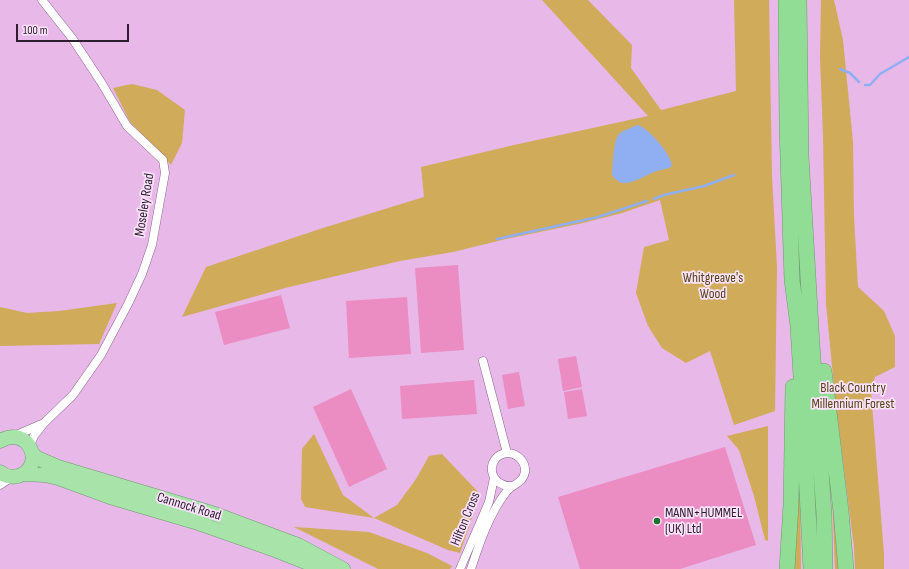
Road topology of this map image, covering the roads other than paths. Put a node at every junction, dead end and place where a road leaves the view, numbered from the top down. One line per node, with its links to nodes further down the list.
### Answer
1 (42, 0): 7 (street, Moseley Road)
2 (786, 0): 4 (highway)
3 (799, 0): 5 (highway)
4 (792, 280): 19 (highway); 20 (highway)
5 (812, 344): 21 (highway); 22 (highway)
6 (483, 361): 10 (street)
7 (44, 423): 8 (street, Moseley Road); 9 (street, Moseley Road)
8 (4, 439): 9 (highway, Cannock Road)
9 (31, 450): 11 (highway); 16 (highway, Cannock Road)
10 (507, 453): 12 (street, Hilton Cross); 14 (street, Hilton Cross)
11 (12, 475): 13 (street); 15 (highway, Cannock Road)
12 (494, 478): 14 (street, Hilton Cross); 17 (street, Hilton Cross)
13 (0, 485)
14 (511, 486): 18 (street, Hilton Cross)
15 (323, 569)
16 (343, 569)
17 (460, 569)
18 (471, 569)
19 (787, 569)
20 (811, 569)
21 (825, 569)
22 (846, 569)

